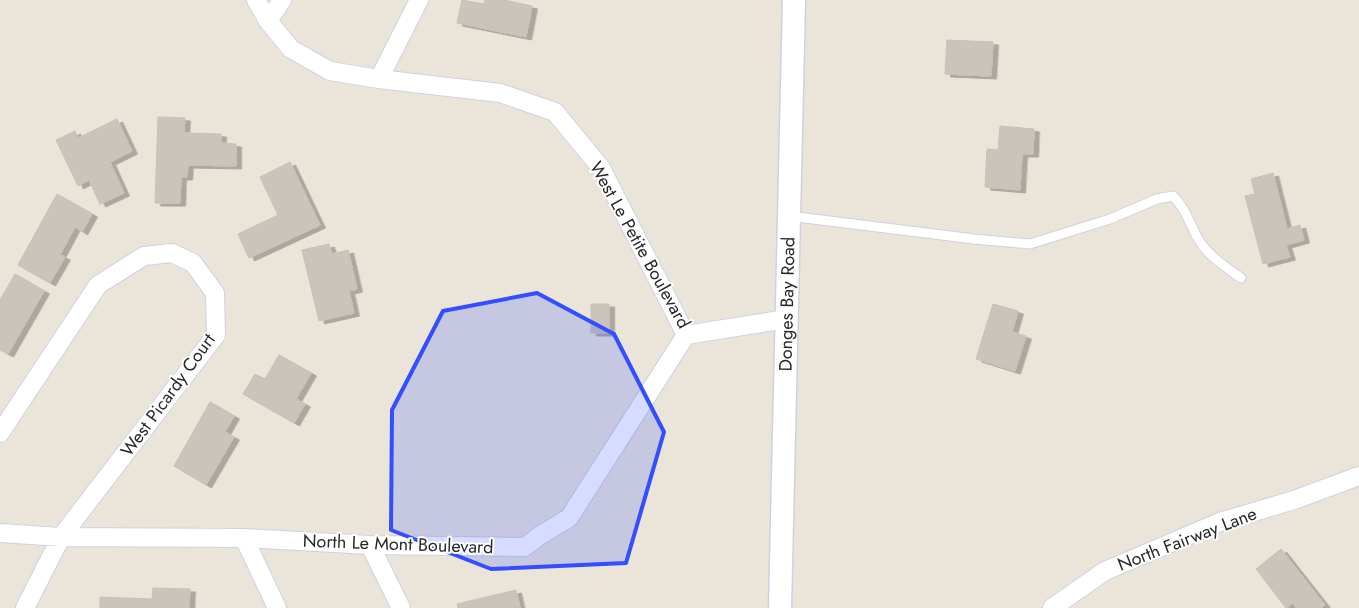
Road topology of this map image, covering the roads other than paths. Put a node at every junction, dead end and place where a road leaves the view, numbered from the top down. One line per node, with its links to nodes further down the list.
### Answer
1 (256, 0): 5 (street, West Le Petite Boulevard)
2 (282, 0): 5 (street)
3 (419, 0): 6 (street)
4 (794, 0): 7 (street, Donges Bay Road)
5 (268, 22): 6 (street, West Le Petite Boulevard)
6 (378, 79): 10 (street, West Le Petite Boulevard)
7 (789, 216): 8 (lane); 9 (street, Donges Bay Road)
8 (1241, 278)
9 (786, 319): 10 (street, West Le Petite Boulevard); 20 (street, Donges Bay Road)
10 (686, 335): 16 (street, North Le Mont Boulevard)
11 (0, 433): 14 (street, West Picardy Court)
12 (1359, 476): 21 (street, North Fairway Lane)
13 (0, 533): 14 (street, North Le Mont Boulevard)
14 (61, 537): 15 (street, North Le Mont Boulevard); 17 (street, West Picardy Court)
15 (244, 538): 16 (street, North Le Mont Boulevard); 18 (street)
16 (370, 544): 19 (street)
17 (25, 608)
18 (277, 608)
19 (400, 608)
20 (780, 608)
21 (1052, 608)

